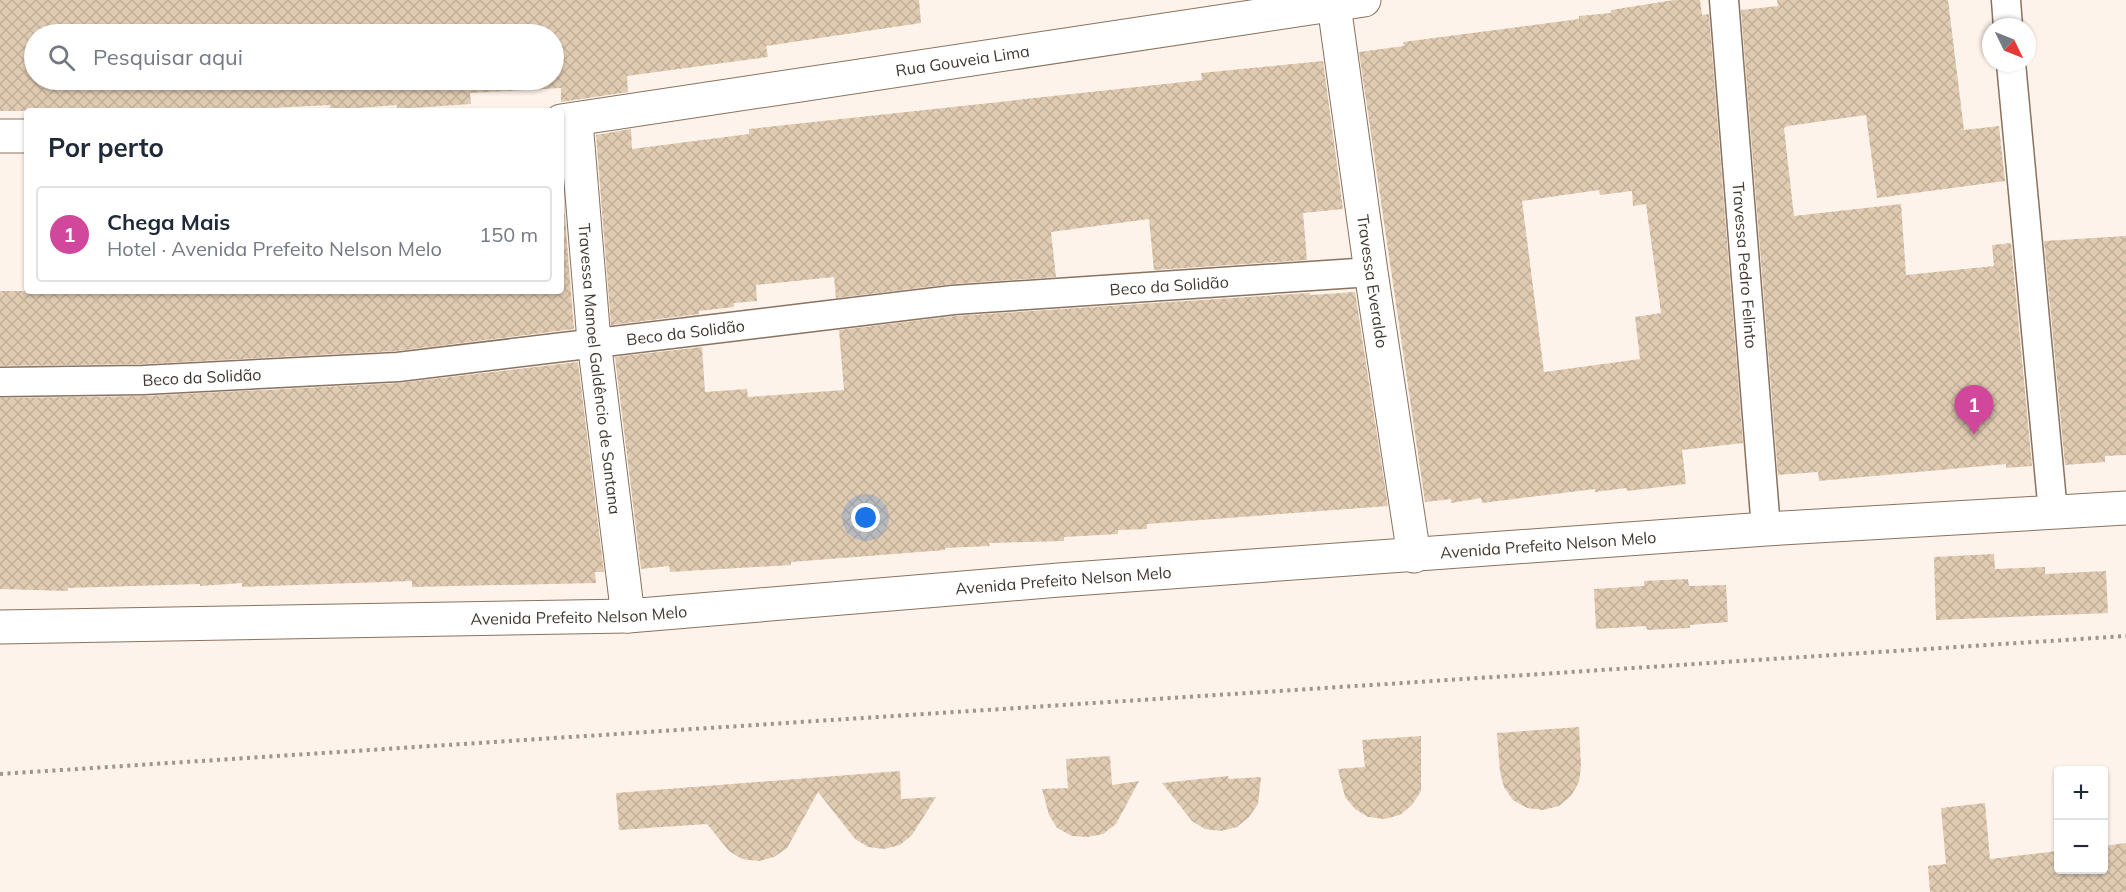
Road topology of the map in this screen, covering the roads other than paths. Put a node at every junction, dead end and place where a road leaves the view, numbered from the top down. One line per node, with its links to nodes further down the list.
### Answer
1 (1724, 0): 14 (lane, Travessa Pedro Felinto)
2 (2006, 0): 4 (lane)
3 (1349, 2): 6 (main road, Rua Gouveia Lima); 9 (main road, Travessa Everaldo)
4 (2007, 18)
5 (2012, 72): 13 (lane)
6 (569, 121): 10 (main road, Travessa Manoel Galdêncio de Santana)
7 (0, 136): 8 (main road)
8 (24, 136)
9 (1371, 272): 10 (lane, Beco da Solidão); 15 (main road, Travessa Everaldo)
10 (594, 341): 11 (lane, Beco da Solidão); 16 (main road, Travessa Manoel Galdêncio de Santana)
11 (0, 382)
12 (2126, 508): 13 (main road, Avenida Prefeito Nelson Melo)
13 (2053, 513): 14 (main road, Avenida Prefeito Nelson Melo)
14 (1766, 529): 15 (main road, Avenida Prefeito Nelson Melo)
15 (1414, 556): 16 (main road, Avenida Prefeito Nelson Melo)
16 (628, 615): 17 (main road, Avenida Prefeito Nelson Melo)
17 (0, 627)

